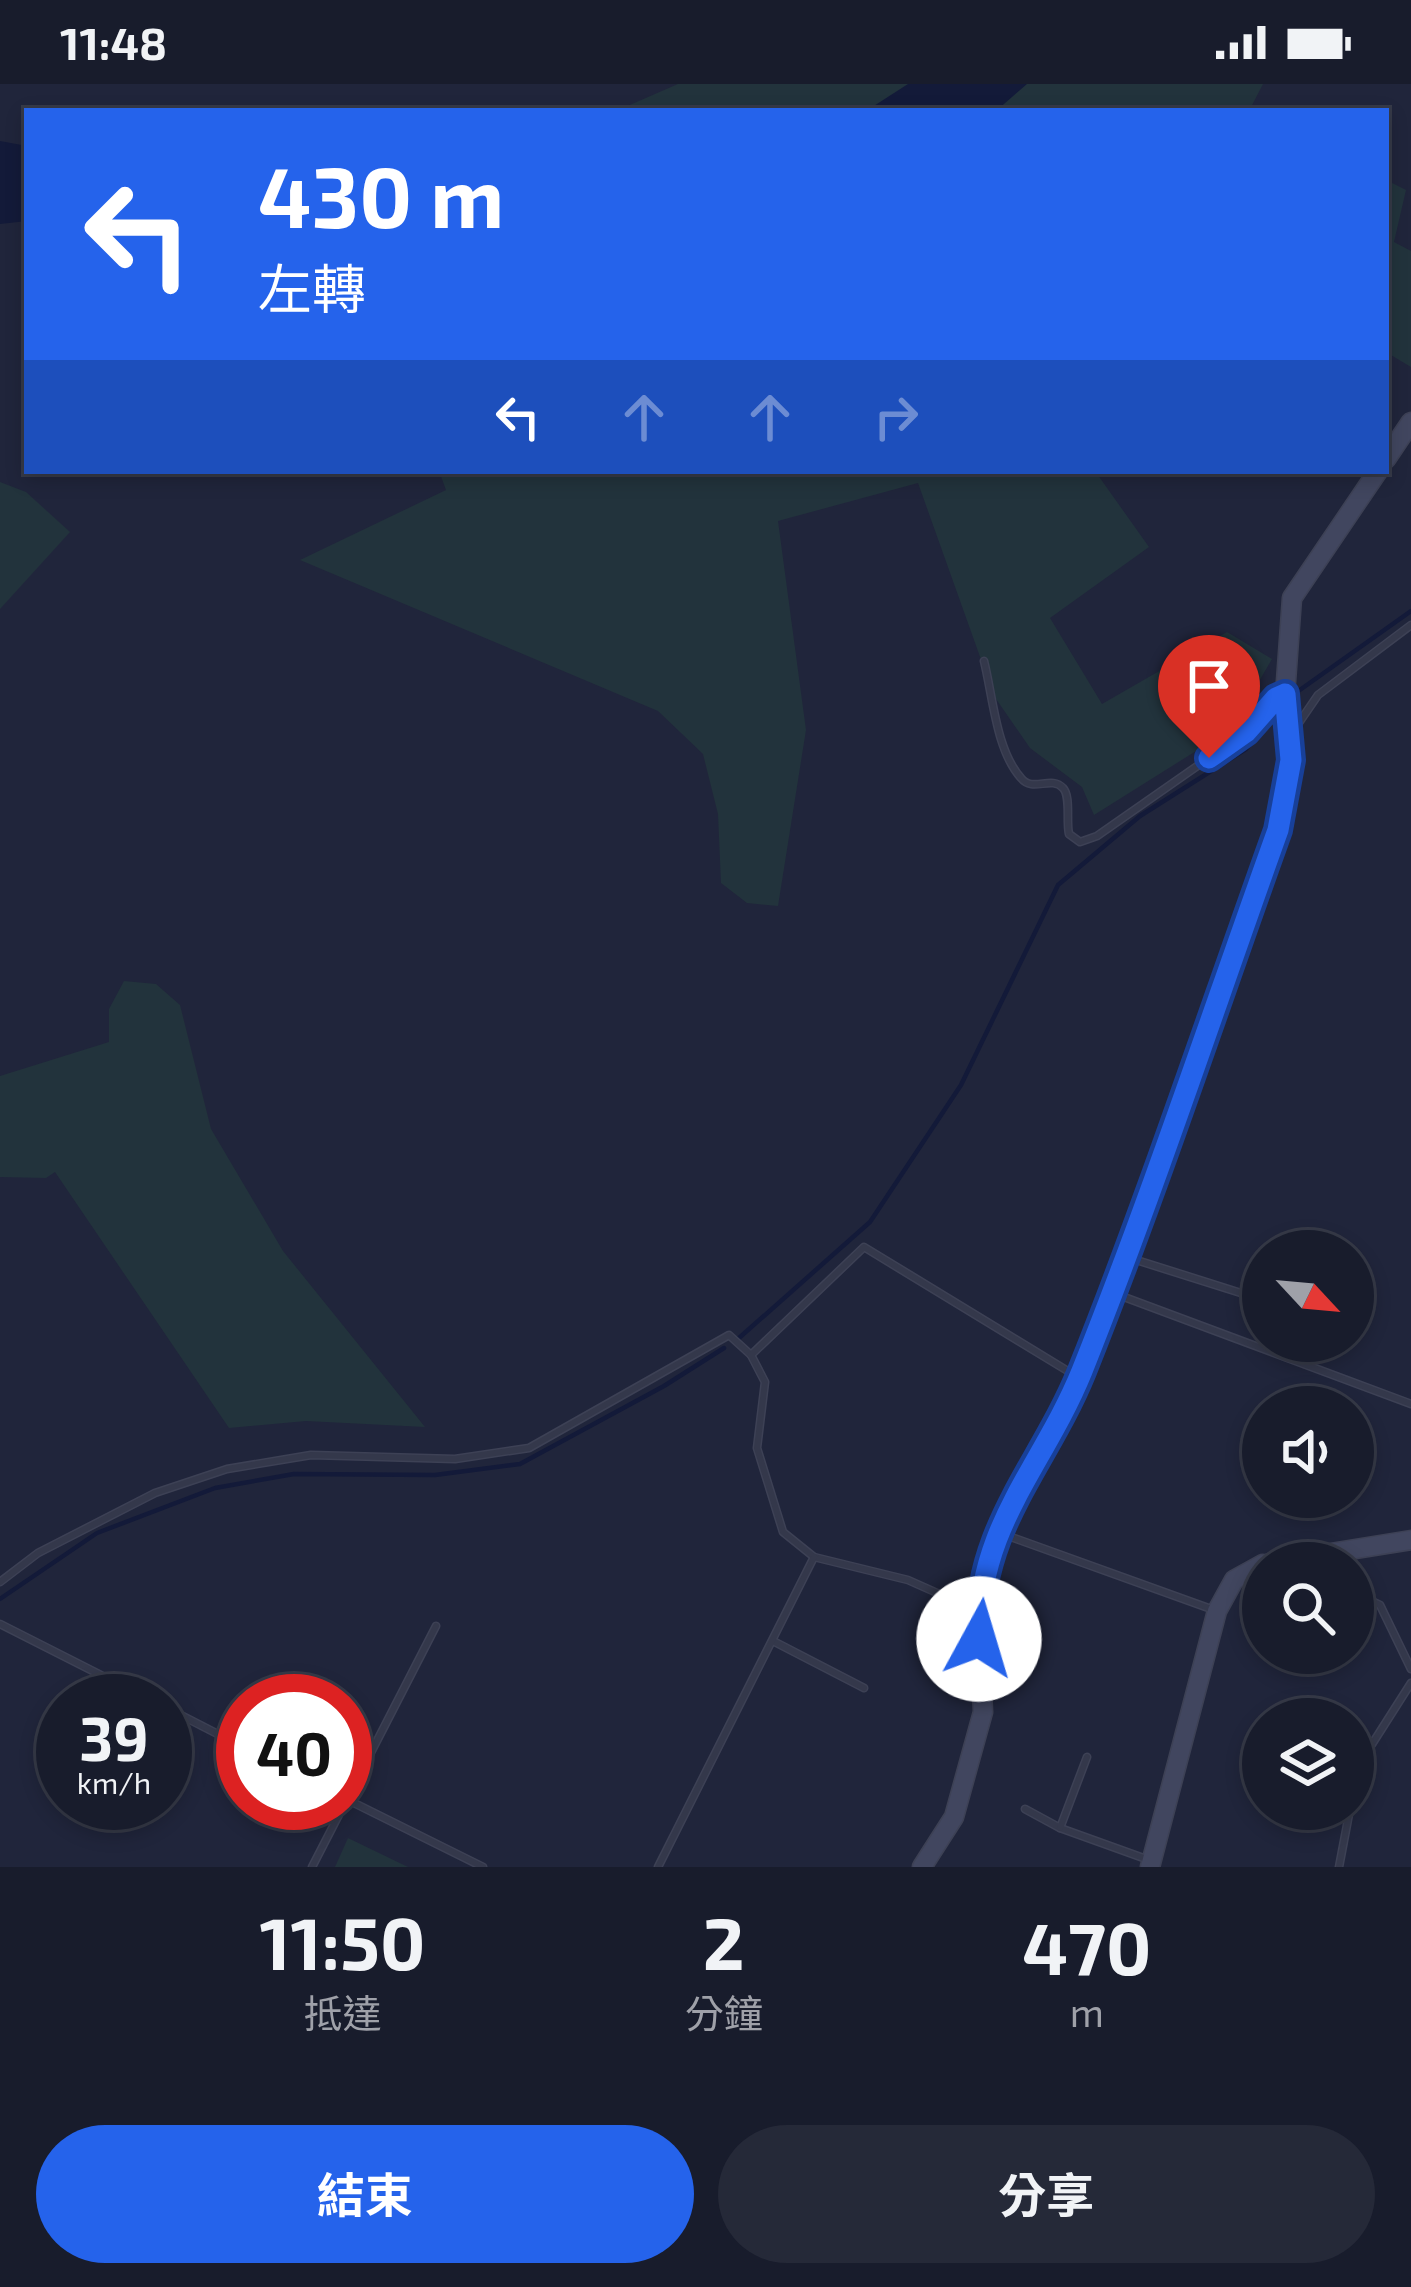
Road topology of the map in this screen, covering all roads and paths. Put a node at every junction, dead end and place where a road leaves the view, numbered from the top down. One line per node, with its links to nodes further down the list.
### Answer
1 (1411, 422): 2 (street)
2 (1392, 439)
3 (1376, 474): 6 (street)
4 (1411, 625): 7 (lane)
5 (984, 661): 6 (lane)
6 (1285, 694): 7 (street)
7 (1289, 738): 8 (street)
8 (1126, 1257): 9 (street); 10 (lane)
9 (1112, 1293): 12 (street); 13 (lane)
10 (1242, 1293)
11 (751, 1355): 12 (lane); 17 (lane); 19 (lane)
12 (1079, 1378): 14 (street)
13 (1411, 1404)
14 (997, 1532): 21 (street); 22 (lane)
15 (1411, 1540): 16 (street)
16 (1374, 1546)
17 (814, 1557): 21 (lane); 25 (lane)
18 (1242, 1577): 22 (street)
19 (0, 1582)
20 (1374, 1602): 26 (lane)
21 (978, 1611): 42 (street)
22 (1217, 1611): 38 (street)
23 (0, 1624): 27 (lane)
24 (436, 1626): 31 (lane)
25 (773, 1641): 29 (lane); 41 (lane)
26 (1411, 1669)
27 (99, 1674)
28 (1411, 1683): 30 (lane)
29 (864, 1688)
30 (1374, 1741)
31 (372, 1749)
32 (1087, 1757): 35 (lane)
33 (1025, 1809): 35 (lane)
34 (372, 1814): 40 (lane)
35 (1060, 1828): 38 (lane)
36 (330, 1830): 39 (lane)
37 (1346, 1830): 43 (lane)
38 (1151, 1864)
39 (312, 1867)
40 (483, 1867)
41 (658, 1867)
42 (922, 1867)
43 (1340, 1867)

